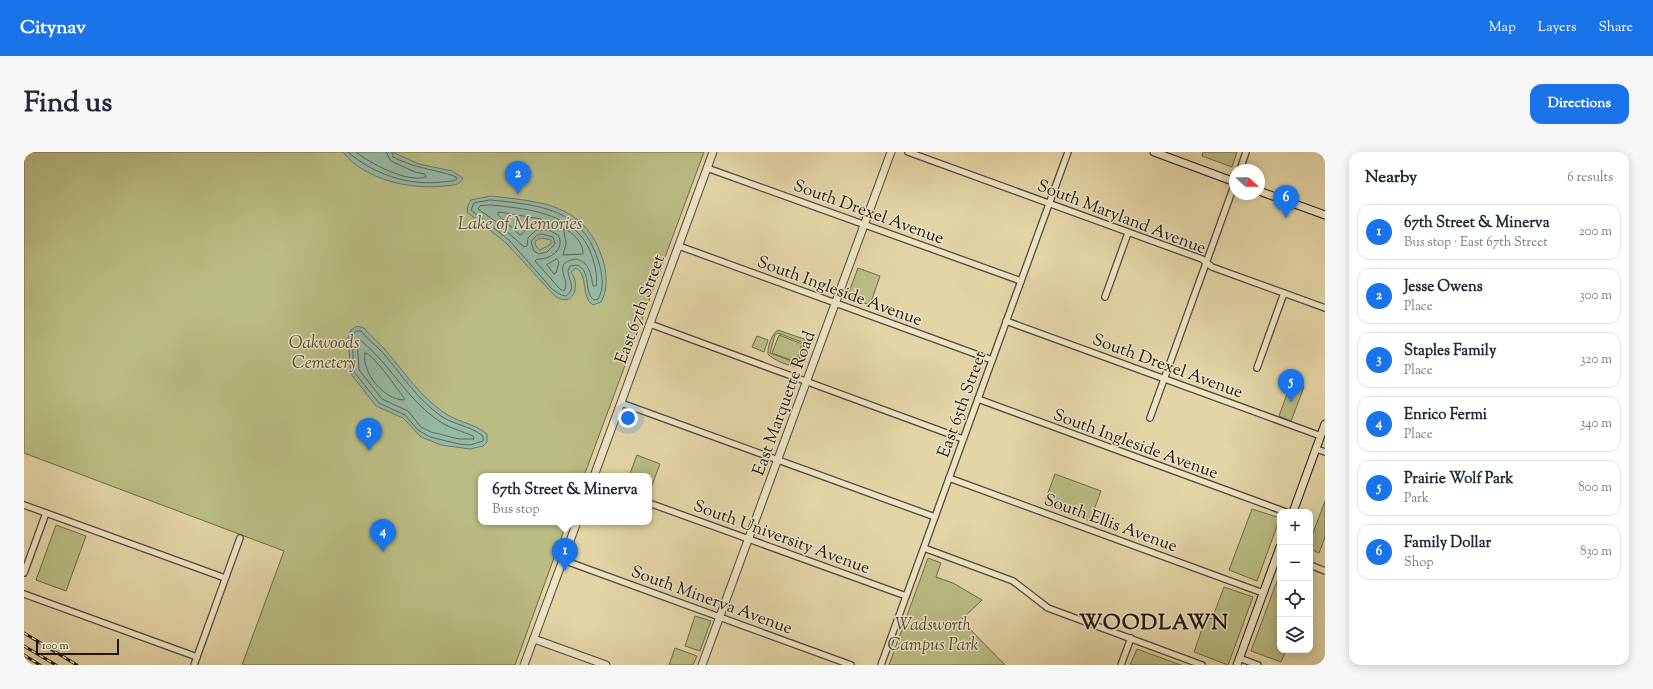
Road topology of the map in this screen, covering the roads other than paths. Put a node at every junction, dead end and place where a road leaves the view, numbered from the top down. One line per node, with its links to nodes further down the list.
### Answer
1 (713, 152): 8 (street, East 67th Street)
2 (891, 152): 14 (street, East Marquette Road)
3 (908, 152): 12 (street, South Maryland Avenue)
4 (1068, 152): 12 (street, East 65th Street)
5 (1154, 152): 9 (street)
6 (1246, 152): 7 (street)
7 (1242, 164)
8 (707, 168): 14 (street, South Drexel Avenue); 16 (street, East 67th Street)
9 (1229, 181)
10 (1265, 192): 13 (street)
11 (1229, 200): 17 (street)
12 (1049, 204): 15 (street, South Maryland Avenue); 18 (street, East 65th Street)
13 (1325, 215)
14 (865, 224): 18 (street, South Drexel Avenue); 21 (street, East Marquette Road)
15 (1128, 233): 17 (street, South Maryland Avenue); 20 (street)
16 (679, 246): 21 (street, South Ingleside Avenue); 24 (street, East 67th Street)
17 (1206, 263): 19 (street, South Maryland Avenue); 27 (street)
18 (1021, 282): 23 (street, East 65th Street)
19 (1284, 293): 22 (street, South Maryland Avenue); 26 (street)
20 (1105, 297)
21 (836, 303): 25 (street, South Ingleside Avenue); 28 (street, East Marquette Road)
22 (1325, 308)
23 (1006, 321): 25 (street, East 65th Street); 27 (street, South Drexel Avenue)
24 (650, 324): 28 (street); 30 (street, East 67th Street)
25 (992, 360): 29 (street, East 65th Street)
26 (1257, 368)
27 (1164, 378): 31 (street); 33 (street, South Drexel Avenue)
28 (807, 382): 34 (street); 37 (street, East Marquette Road)
29 (978, 399): 34 (street, East 65th Street); 42 (street, South Ingleside Avenue)
30 (621, 403): 37 (street); 38 (street, East 67th Street)
31 (1150, 418)
32 (1325, 424): 33 (street)
33 (1321, 436): 35 (street)
34 (963, 439): 39 (street, East 65th Street)
35 (1316, 449): 36 (street); 43 (street)
36 (1325, 452)
37 (778, 460): 45 (street); 48 (street, East Marquette Road)
38 (595, 473)
39 (949, 478): 45 (street, East 65th Street); 56 (street, South Ellis Avenue)
40 (652, 504): 48 (street, South University Avenue)
41 (24, 505): 44 (street)
42 (1278, 509)
43 (1294, 509)
44 (46, 513): 54 (street); 55 (street)
45 (935, 517): 49 (street, East 65th Street)
46 (576, 525): 51 (street)
47 (240, 538): 55 (street)
48 (749, 539): 58 (street, South University Avenue); 59 (street, East Marquette Road)
49 (924, 548): 58 (street, East 65th Street); 61 (street)
50 (1277, 556): 56 (street)
51 (563, 560): 59 (street, South Minerva Avenue); 60 (street)
52 (1313, 566): 53 (street)
53 (1325, 571)
54 (24, 573)
55 (225, 578): 62 (street)
56 (1263, 593): 63 (street)
57 (24, 594): 62 (street)
58 (906, 596): 69 (street, East 65th Street)
59 (720, 617): 67 (street, East Marquette Road); 68 (street, South Minerva Avenue)
60 (534, 638): 65 (street); 66 (street)
61 (1131, 638): 70 (street); 71 (street)
62 (197, 656): 64 (street)
63 (1238, 662): 72 (street)
64 (194, 665)
65 (524, 665)
66 (606, 665)
67 (702, 665)
68 (851, 665)
69 (881, 665)
70 (1121, 665)
71 (1202, 665)
72 (1258, 665)

